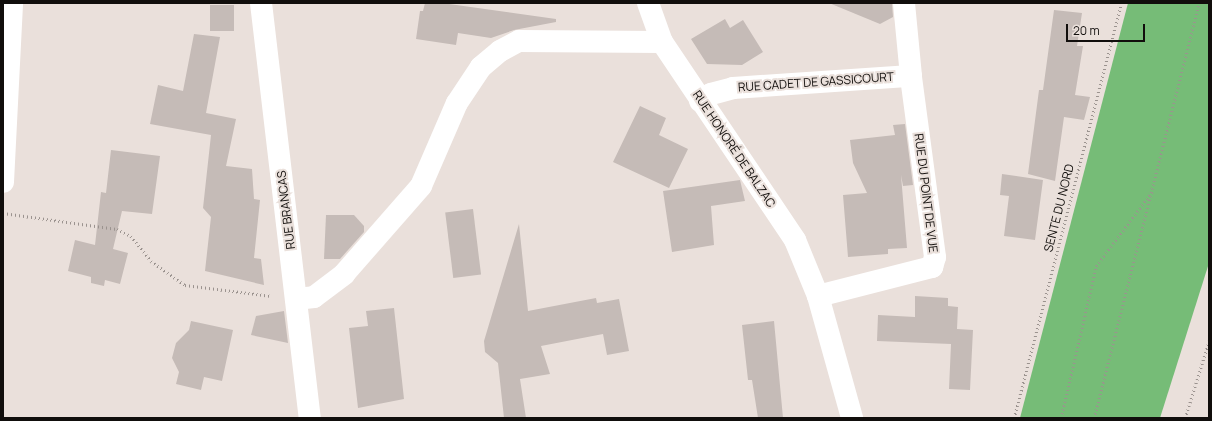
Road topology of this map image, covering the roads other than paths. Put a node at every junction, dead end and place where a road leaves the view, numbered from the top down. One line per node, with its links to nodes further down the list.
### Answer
1 (261, 3): 10 (street, RUE BRANCAS)
2 (648, 3): 5 (street, RUE HONORÉ DE BALZAC)
3 (904, 3): 6 (street, RUE DU POINT DE VUE)
4 (12, 4): 8 (street)
5 (662, 42): 7 (street, RUE HONORÉ DE BALZAC); 10 (street)
6 (911, 76): 7 (street, RUE CADET DE GASSICOURT); 9 (street, RUE DU POINT DE VUE)
7 (700, 101): 9 (street, RUE HONORÉ DE BALZAC)
8 (3, 182)
9 (818, 296): 12 (street, RUE HONORÉ DE BALZAC)
10 (296, 299): 11 (street, RUE BRANCAS)
11 (310, 418)
12 (852, 418)

